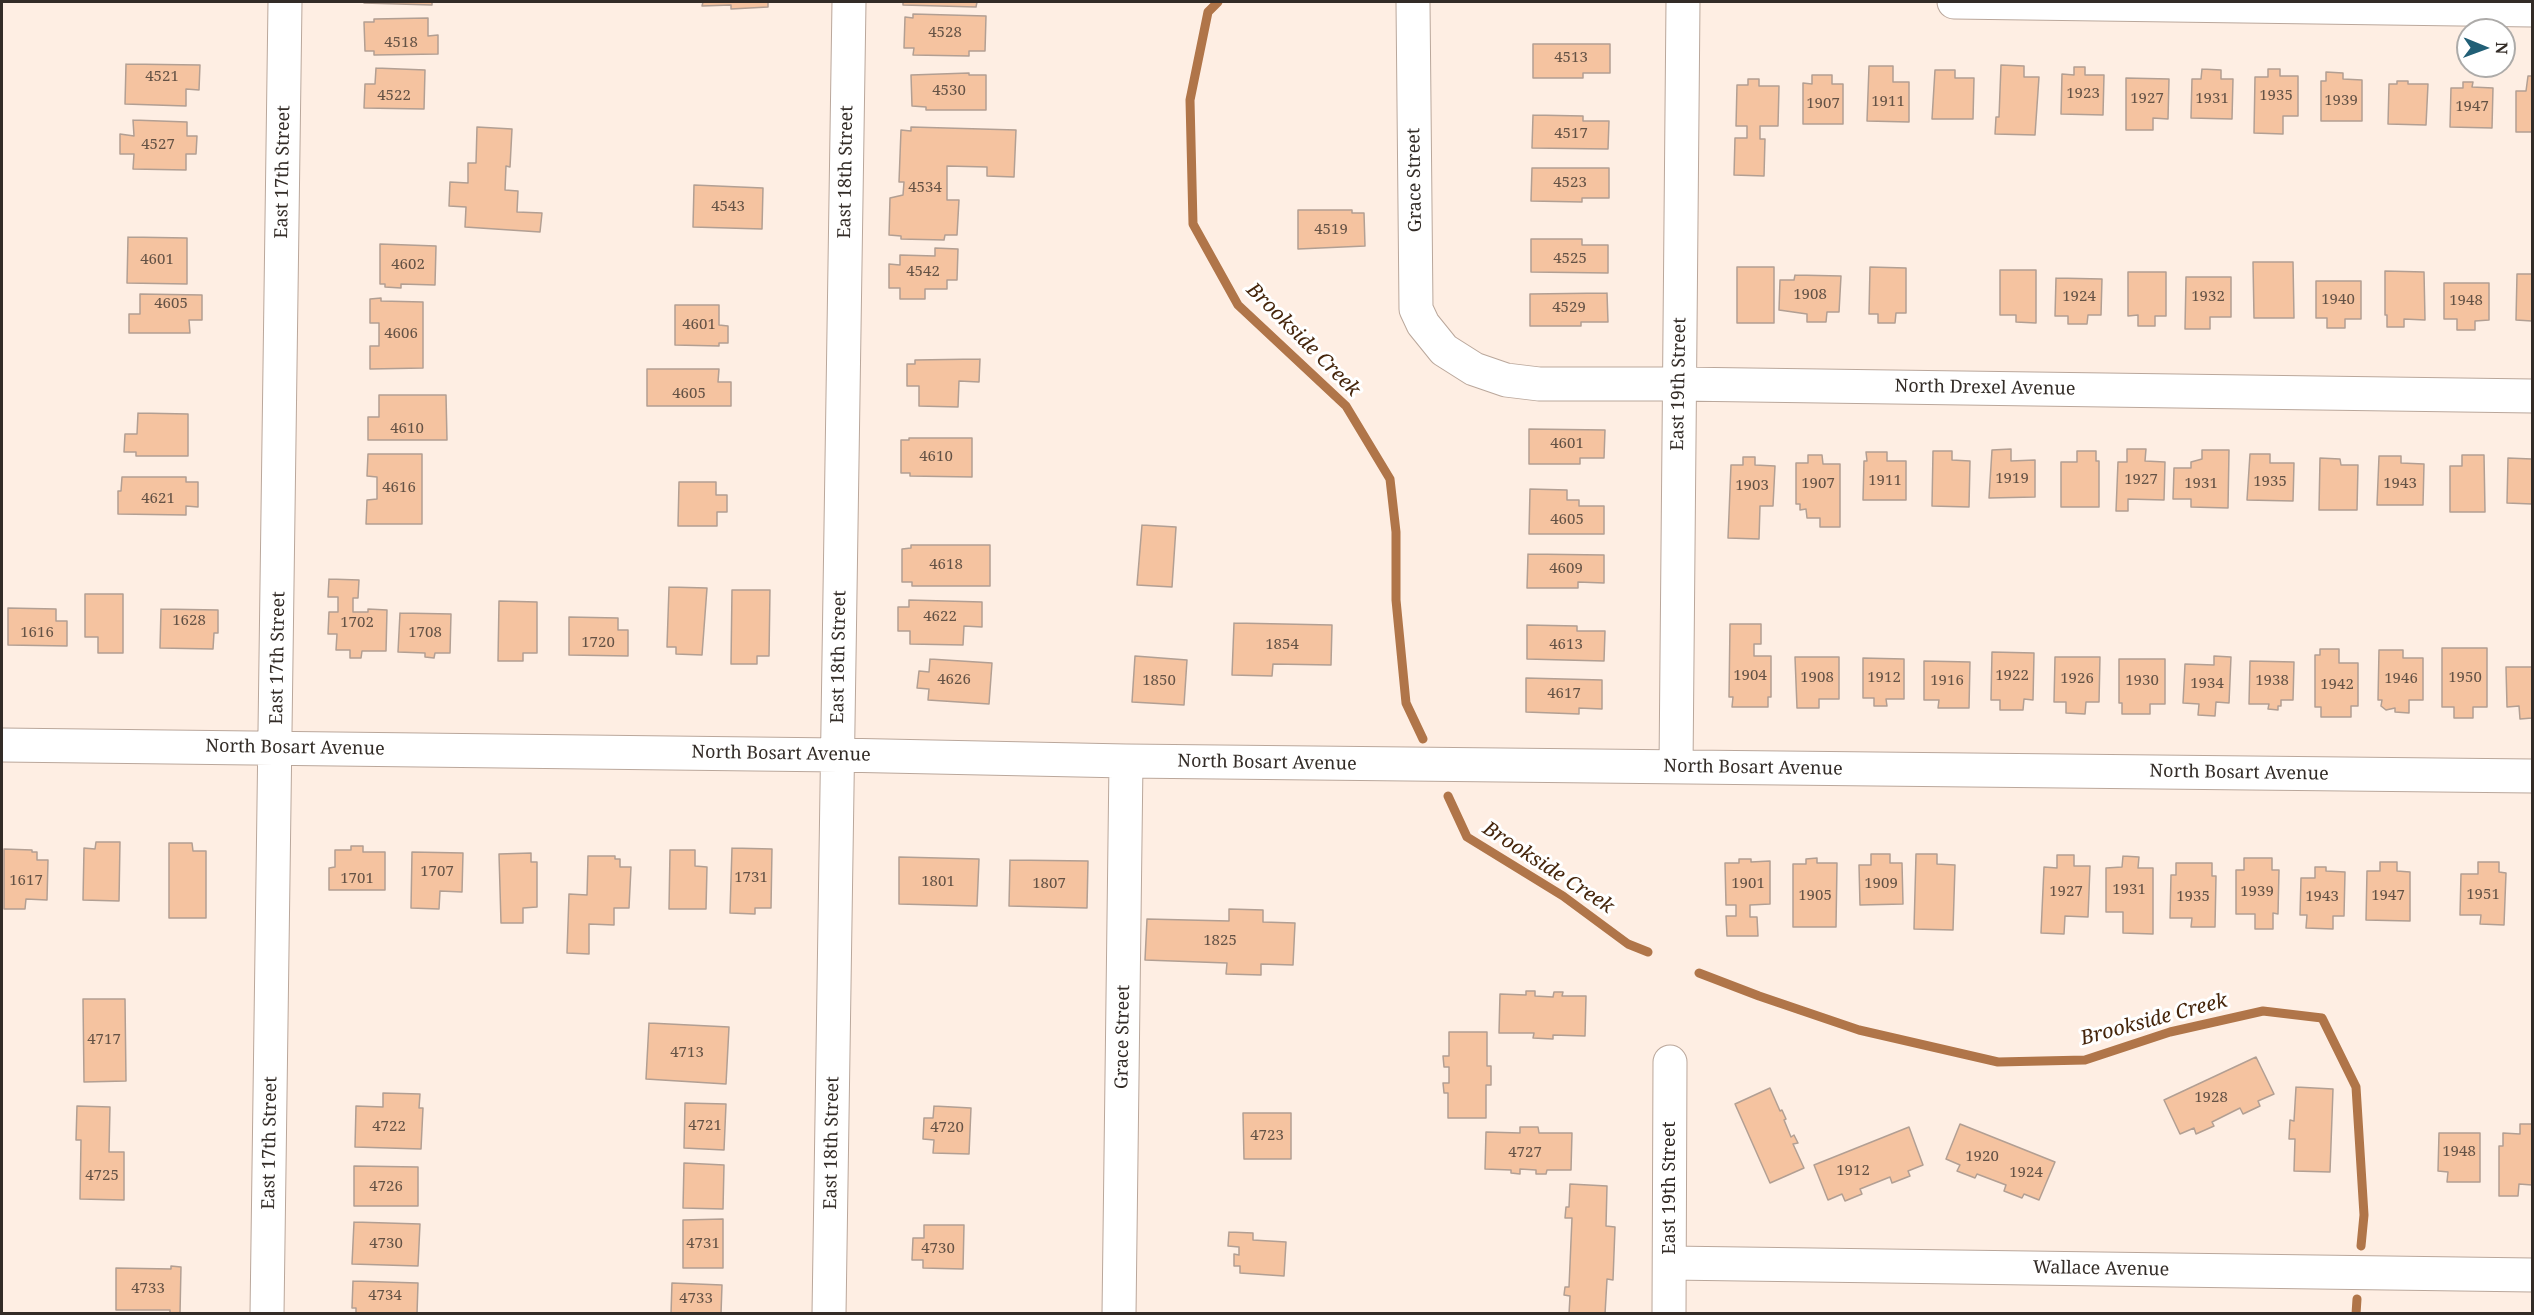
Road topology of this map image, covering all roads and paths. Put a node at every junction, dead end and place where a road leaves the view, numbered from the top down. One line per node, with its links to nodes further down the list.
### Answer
1 (285, 2): 11 (street, East 17th Street)
2 (849, 2): 12 (street, East 18th Street)
3 (1413, 2): 7 (street, Grace Street)
4 (1683, 2): 8 (street, East 19th Street)
5 (1954, 2): 6 (street)
6 (2532, 10)
7 (1444, 350): 8 (street, North Drexel Avenue)
8 (1679, 384): 9 (street, North Drexel Avenue); 14 (street, East 19th Street)
9 (2532, 396)
10 (2, 745): 11 (street, North Bosart Avenue)
11 (276, 748): 12 (street, North Bosart Avenue); 19 (street, East 17th Street)
12 (838, 755): 13 (street, North Bosart Avenue); 20 (street, East 18th Street)
13 (1126, 761): 14 (street, North Bosart Avenue); 21 (street, Grace Street)
14 (1676, 767): 15 (street, North Bosart Avenue)
15 (2532, 776)
16 (1670, 1062): 17 (street, East 19th Street)
17 (1670, 1263): 18 (street, Wallace Avenue); 22 (street, East 19th Street)
18 (2532, 1275)
19 (267, 1314)
20 (829, 1314)
21 (1119, 1314)
22 (1669, 1314)

